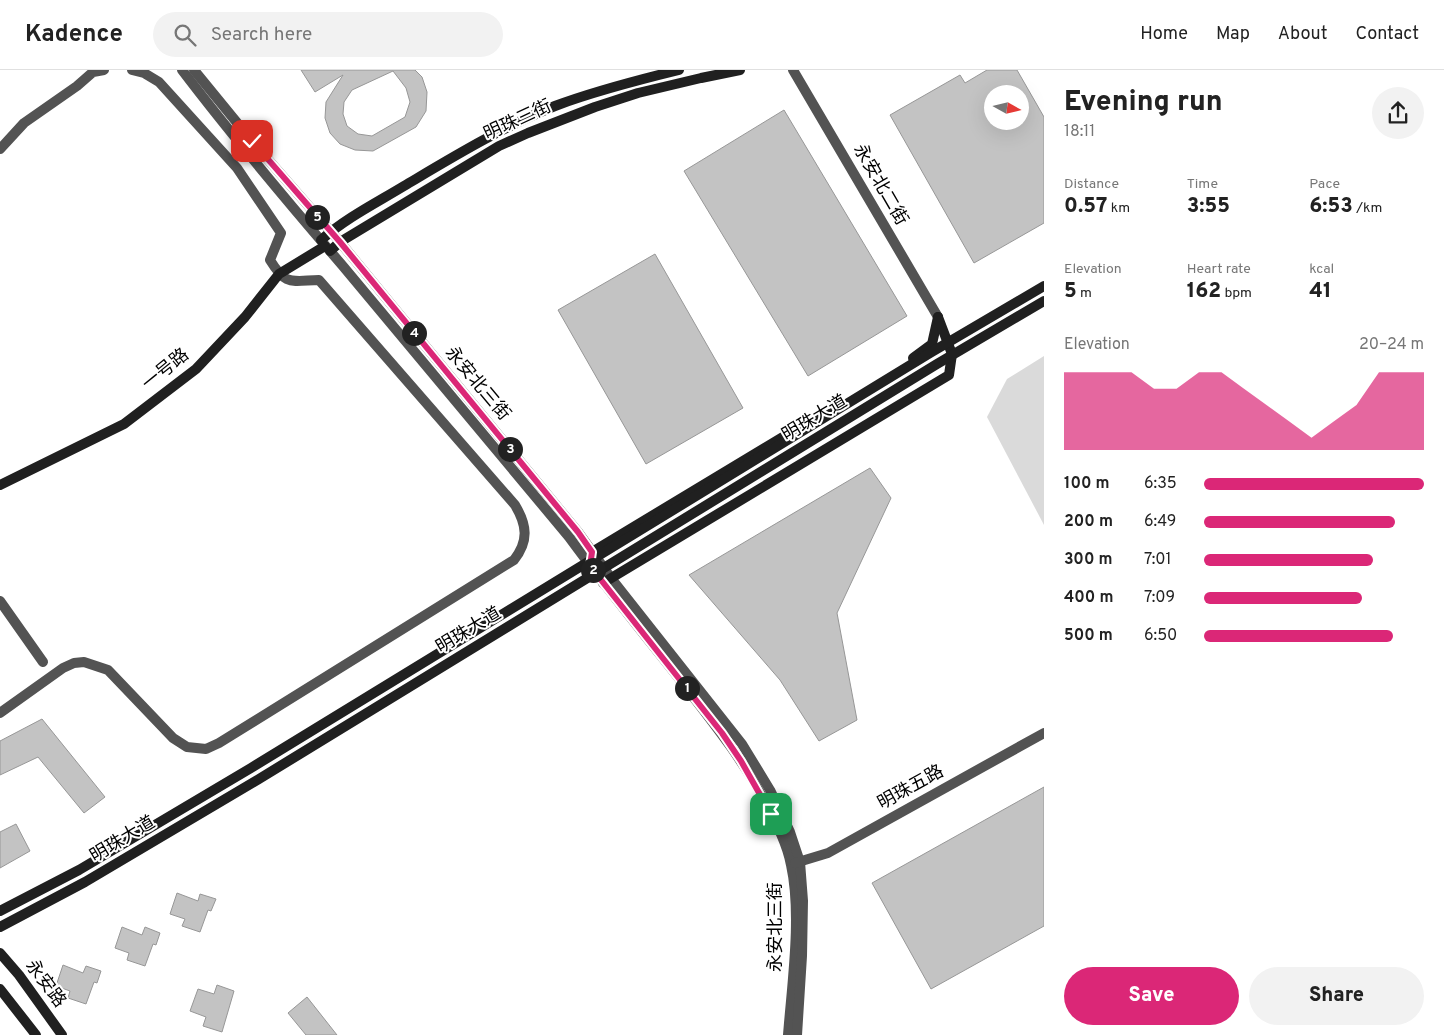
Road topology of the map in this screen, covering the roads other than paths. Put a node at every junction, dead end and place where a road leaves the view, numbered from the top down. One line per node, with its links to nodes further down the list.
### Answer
1 (104, 70): 8 (street)
2 (132, 70): 12 (street)
3 (182, 70): 11 (street, 永安北三街)
4 (194, 70): 9 (street, 永安北三街)
5 (680, 70): 9 (street, 明珠三街)
6 (740, 70): 10 (street, 明珠三街)
7 (793, 70): 15 (street, 永安北二街)
8 (0, 149)
9 (330, 232): 10 (street, 永安北三街); 11 (street, 明珠三街)
10 (340, 242): 11 (street, 明珠三街); 17 (street, 永安北三街)
11 (325, 246): 12 (street, 一号路); 18 (street, 永安北三街)
12 (279, 274): 16 (street, 一号路); 22 (street)
13 (1044, 286): 25 (street, 明珠大道, bridge)
14 (1044, 301): 26 (street, 明珠大道, bridge)
15 (938, 317): 17 (street, 明珠大道); 19 (street, 明珠大道)
16 (0, 486)
17 (592, 552): 18 (street); 19 (street, 永安北三街)
18 (590, 566): 19 (street, 永安北三街)
19 (607, 581): 24 (street, 永安北三街)
20 (0, 601): 21 (street)
21 (43, 662)
22 (0, 713)
23 (1044, 733): 24 (street, 明珠五路)
24 (796, 863): 31 (street, 永安北三街); 32 (street, 永安北三街)
25 (0, 911)
26 (0, 927)
27 (1, 956): 30 (street, 永安路)
28 (0, 989): 29 (street)
29 (36, 1035)
30 (62, 1035)
31 (788, 1035)
32 (797, 1035)

